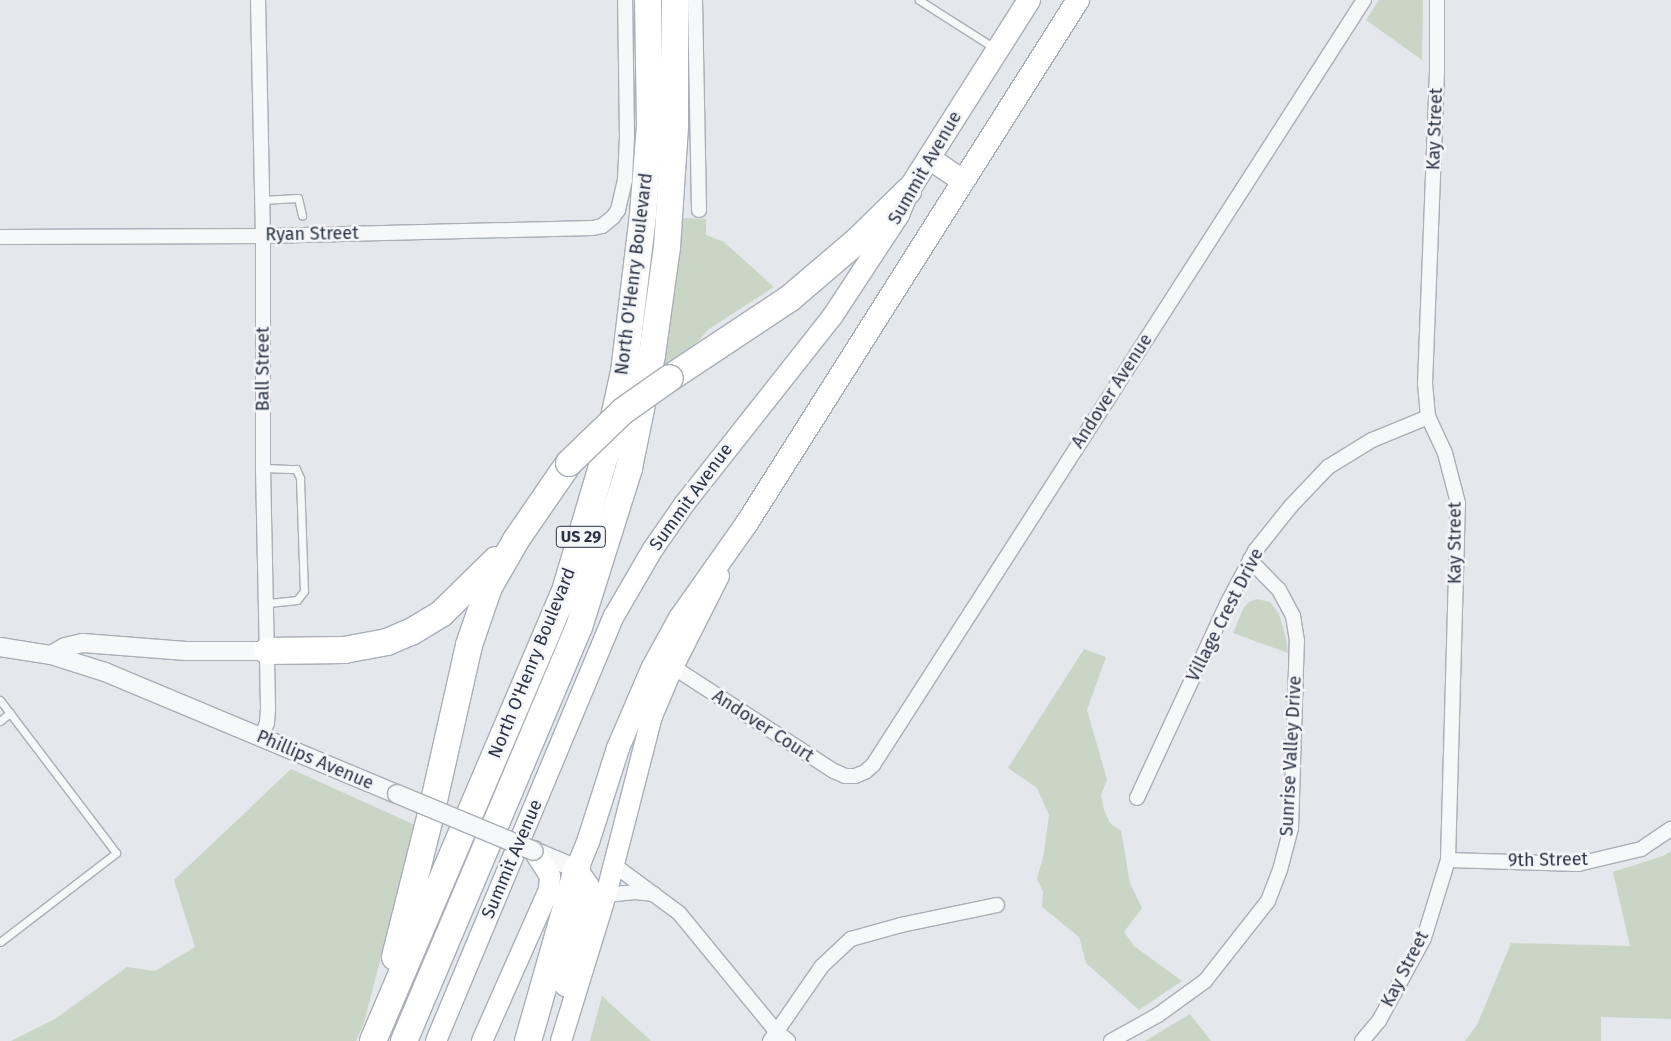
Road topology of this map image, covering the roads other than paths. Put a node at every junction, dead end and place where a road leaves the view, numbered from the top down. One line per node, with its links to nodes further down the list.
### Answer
1 (258, 0): 15 (street, Ball Street)
2 (625, 0): 18 (street, Ryan Street)
3 (648, 0): 46 (highway, North O'Henry Boulevard / US 29)
4 (674, 0): 47 (highway, North O'Henry Boulevard / US 29)
5 (695, 0): 16 (street)
6 (919, 0): 11 (lane)
7 (1029, 0): 11 (main road, Summit Avenue)
8 (1078, 0): 13 (main road, Summit Avenue)
9 (1364, 0): 34 (street, Andover Avenue)
10 (1437, 0): 20 (street, Kay Street)
11 (996, 49): 12 (main road, Summit Avenue)
12 (929, 158): 13 (main road); 14 (main road, Summit Avenue)
13 (963, 181): 22 (main road, Summit Avenue)
14 (908, 191): 23 (highway, bridge); 48 (main road, Summit Avenue)
15 (262, 200): 17 (lane); 18 (street, Ball Street)
16 (699, 210)
17 (302, 216)
18 (262, 236): 19 (street, Ryan Street); 21 (street, Ball Street)
19 (0, 237)
20 (1428, 417): 24 (street, Village Crest Drive); 38 (street, Kay Street)
21 (263, 468): 25 (street, Ball Street); 25 (lane)
22 (747, 523): 29 (main road, Summit Avenue); 40 (main road, Summit Avenue)
23 (516, 540): 27 (highway); 46 (highway)
24 (1250, 560): 35 (street, Village Crest Drive); 54 (street, Sunrise Valley Drive)
25 (266, 603): 27 (street, Ball Street)
26 (0, 647): 28 (street, Phillips Avenue)
27 (267, 651): 28 (street); 33 (street, Ball Street)
28 (51, 655): 33 (street, Phillips Avenue)
29 (673, 668): 34 (street, Andover Court); 39 (main road, Summit Avenue)
30 (0, 700): 31 (lane)
31 (10, 713): 32 (lane); 44 (lane)
32 (0, 721)
33 (261, 737): 37 (street, Phillips Avenue, bridge)
34 (855, 776)
35 (1137, 798)
36 (1671, 829): 38 (street, 9th Street)
37 (534, 851): 40 (street, Phillips Avenue); 49 (main road)
38 (1448, 860): 55 (street, Kay Street)
39 (614, 865): 41 (street); 42 (main road, Summit Avenue)
40 (577, 869): 50 (highway); 51 (main road)
41 (657, 895): 42 (street); 45 (street)
42 (606, 896): 52 (main road, Summit Avenue)
43 (997, 905): 45 (street)
44 (0, 942)
45 (772, 1036): 53 (street)
46 (373, 1040)
47 (404, 1041)
48 (436, 1041)
49 (482, 1041)
50 (528, 1041)
51 (550, 1041)
52 (561, 1041)
53 (788, 1041)
54 (1111, 1041)
55 (1362, 1041)

